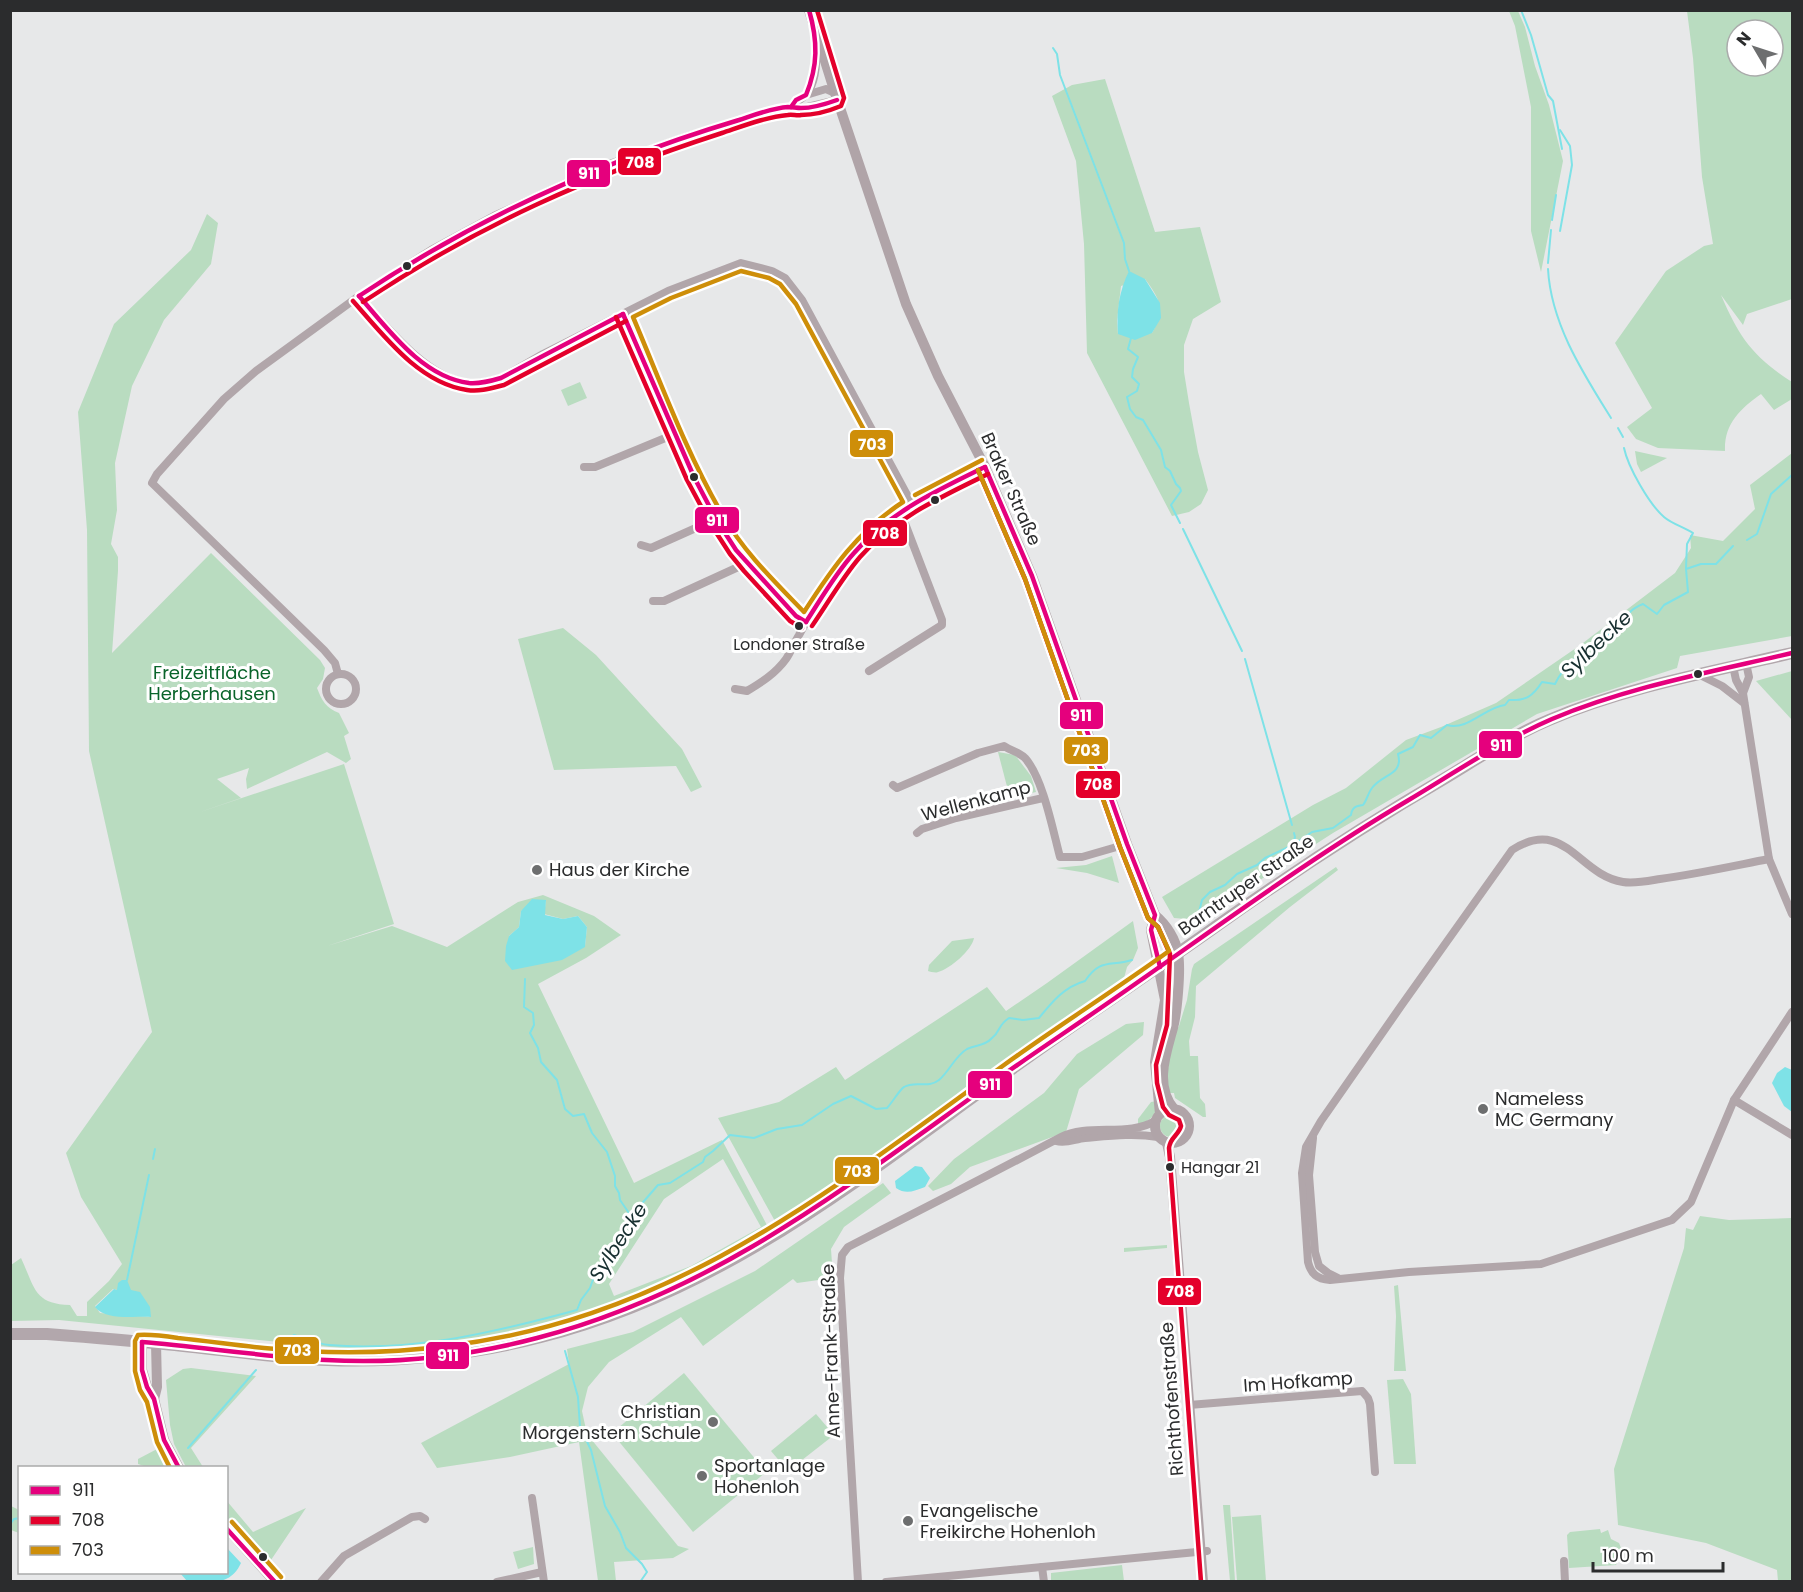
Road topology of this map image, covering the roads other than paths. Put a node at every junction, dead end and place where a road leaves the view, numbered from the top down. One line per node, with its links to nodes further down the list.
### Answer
1 (809, 10): 2 (street, Braker Straße)
2 (816, 33): 3 (street); 4 (street, Braker Straße)
3 (806, 95): 4 (street); 5 (street)
4 (836, 97): 5 (street); 10 (street, Braker Straße)
5 (791, 107): 6 (street)
6 (358, 296): 7 (street); 21 (street)
7 (623, 314): 8 (street); 11 (street)
8 (675, 434): 9 (street); 13 (street)
9 (584, 467)
10 (985, 467): 11 (street); 29 (street, Braker Straße)
11 (914, 506): 12 (street)
12 (901, 513): 17 (street); 20 (street)
13 (716, 519): 14 (street); 15 (street)
14 (641, 545)
15 (747, 563): 16 (street); 17 (street)
16 (653, 601)
17 (806, 622): 23 (street)
18 (1792, 653): 19 (main road, Barntruper Straße)
19 (1740, 665): 22 (main road, Barntruper Straße); 24 (street); 24 (street)
20 (868, 671)
21 (338, 674): 21 (street)
22 (1698, 674): 25 (street); 33 (main road, Barntruper Straße)
23 (735, 689)
24 (1743, 693): 25 (street)
25 (1744, 703): 30 (street)
26 (893, 785): 27 (street, Wellenkamp)
27 (1043, 798): 28 (street, Wellenkamp); 29 (street, Wellenkamp)
28 (917, 832)
29 (1126, 844): 32 (street, Braker Straße)
30 (1769, 859): 31 (street); 36 (street)
31 (1792, 914)
32 (1155, 915): 33 (street, Braker Straße); 34 (street, Braker Straße)
33 (1178, 953): 34 (main road, Barntruper Straße); 37 (street)
34 (1160, 967): 38 (street); 44 (main road, Barntruper Straße)
35 (1792, 1012): 36 (street)
36 (1734, 1100): 39 (street)
37 (1174, 1109): 38 (street); 41 (street)
38 (1158, 1117): 40 (street, Anne-Frank-Straße); 41 (street)
39 (1792, 1135)
40 (1056, 1141): 41 (street, Anne-Frank-Straße); 60 (street, Anne-Frank-Straße)
41 (1167, 1141): 46 (street, Richthofenstraße)
42 (10, 1334): 43 (main road, Barntruper Straße)
43 (142, 1342): 44 (main road, Barntruper Straße); 45 (street)
44 (156, 1343): 45 (street)
45 (154, 1399): 47 (street)
46 (1192, 1404): 48 (street, Im Hofkamp); 52 (street, Richthofenstraße)
47 (178, 1466)
48 (1375, 1472)
49 (532, 1498): 55 (street)
50 (425, 1519): 57 (street)
51 (228, 1529): 56 (street)
52 (1204, 1552): 54 (street); 63 (street, Richthofenstraße); 64 (street, Richthofenstraße)
53 (1564, 1562): 65 (street)
54 (1042, 1567): 61 (street); 62 (street)
55 (542, 1572): 58 (street); 59 (street)
56 (275, 1581)
57 (321, 1581)
58 (497, 1581)
59 (544, 1581)
60 (858, 1581)
61 (886, 1581)
62 (1044, 1581)
63 (1203, 1581)
64 (1209, 1581)
65 (1565, 1581)

